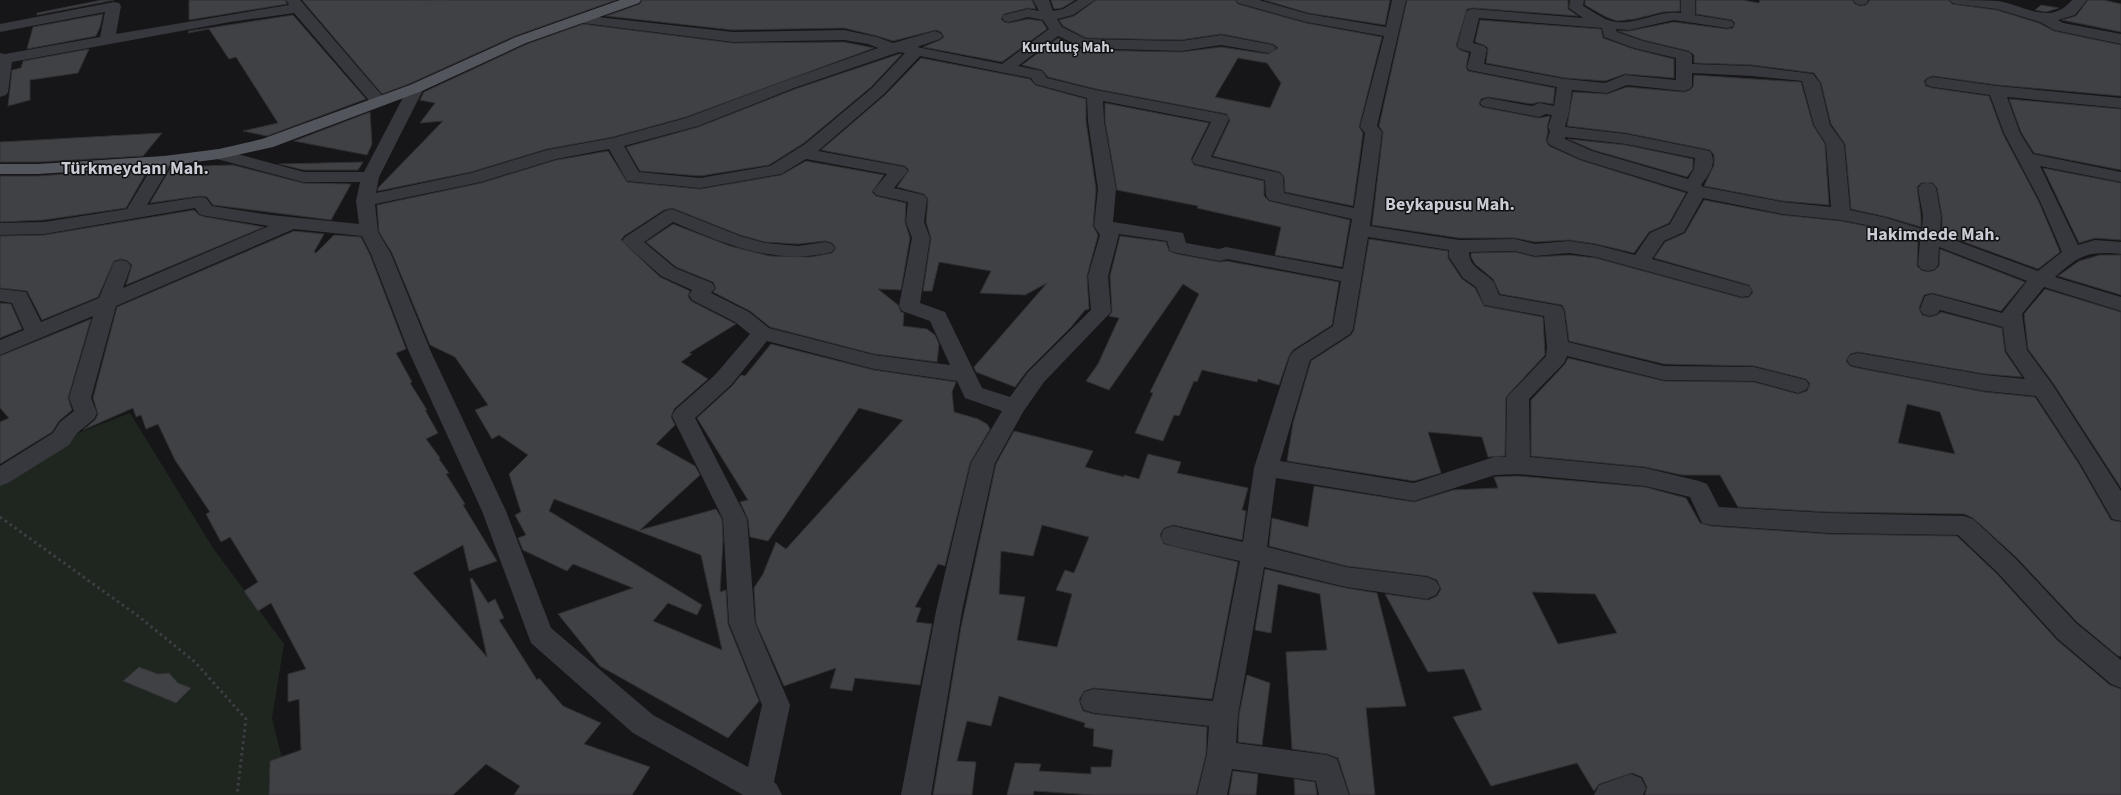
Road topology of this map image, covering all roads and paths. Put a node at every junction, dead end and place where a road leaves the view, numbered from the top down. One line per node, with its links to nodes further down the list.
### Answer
1 (71, 0): 14 (street)
2 (443, 0): 31 (path)
3 (634, 0): 18 (main road)
4 (1040, 0): 15 (street)
5 (1088, 0): 15 (street)
6 (1243, 0): 24 (street)
7 (1398, 0): 24 (street)
8 (1577, 0): 21 (street)
9 (1688, 0): 17 (street)
10 (1956, 0): 12 (street)
11 (2080, 0): 19 (street)
12 (1974, 1): 19 (street)
13 (295, 4): 27 (street); 31 (street)
14 (26, 9)
15 (1048, 16): 16 (street); 23 (street)
16 (1009, 18)
17 (1688, 18): 20 (street); 21 (street)
18 (580, 19): 29 (street); 38 (main road)
19 (2050, 22): 26 (street); 28 (street)
20 (1727, 24)
21 (1609, 25): 34 (street); 37 (street)
22 (0, 28): 27 (street)
23 (1057, 30): 30 (street); 35 (street)
24 (1392, 33): 61 (street)
25 (935, 36): 29 (street)
26 (2121, 39)
27 (107, 40): 33 (street)
28 (2051, 40)
29 (895, 48): 32 (street); 47 (street)
30 (1268, 48)
31 (335, 51): 42 (street)
32 (916, 51): 35 (street); 48 (street)
33 (2, 59): 40 (street)
34 (1684, 68): 37 (street); 59 (street)
35 (1005, 69): 41 (street)
36 (1933, 82): 39 (street)
37 (1565, 84): 45 (street)
38 (416, 88): 42 (main road); 53 (street)
39 (1997, 91): 44 (street); 50 (street)
40 (0, 92)
41 (1095, 95): 61 (street); 62 (street)
42 (379, 102): 49 (main road)
43 (1488, 103): 45 (street)
44 (2121, 103)
45 (1561, 112): 46 (street)
46 (1558, 131): 56 (street); 56 (street)
47 (614, 143): 48 (street); 57 (street)
48 (804, 153): 86 (street)
49 (219, 154): 51 (main road); 53 (street)
50 (2027, 158): 54 (street); 69 (street)
51 (164, 161): 52 (main road); 58 (street)
52 (0, 169)
53 (370, 177): 57 (street)
54 (2121, 177)
55 (1927, 188): 65 (street)
56 (1695, 189): 59 (street); 70 (street)
57 (364, 201): 64 (street)
58 (133, 214): 60 (street); 63 (street)
59 (1841, 214): 65 (street)
60 (292, 223): 64 (street); 77 (street)
61 (1361, 223): 66 (street); 73 (street)
62 (1103, 226): 73 (street); 89 (street)
63 (0, 228)
64 (369, 232): 102 (street)
65 (1929, 237): 71 (street); 74 (street)
66 (1459, 246): 70 (street); 83 (street)
67 (826, 248): 82 (street)
68 (2121, 248): 69 (street)
69 (2072, 254): 74 (street)
70 (1641, 262): 75 (street)
71 (1928, 265)
72 (121, 266): 77 (street)
73 (1352, 277): 91 (street)
74 (2042, 280): 78 (street); 80 (street)
75 (1742, 291)
76 (0, 295): 81 (street)
77 (107, 303): 81 (street); 92 (street)
78 (2121, 304)
79 (1930, 309): 80 (street)
80 (2014, 323): 88 (street)
81 (35, 331): 84 (street)
82 (762, 333): 86 (street); 102 (street)
83 (1558, 347): 87 (street); 90 (street)
84 (0, 348)
85 (1858, 360): 88 (street)
86 (965, 376): 89 (street)
87 (1798, 385)
88 (2044, 390): 93 (street)
89 (1015, 407): 104 (street)
90 (1518, 465): 91 (street); 98 (street)
91 (1266, 468): 96 (street)
92 (0, 477)
93 (2121, 512)
94 (0, 517): 103 (path)
95 (1173, 536): 96 (street)
96 (1254, 554): 97 (street); 100 (street)
97 (1427, 588)
98 (2121, 676)
99 (1094, 701): 100 (street)
100 (1224, 715): 101 (street)
101 (1221, 754): 105 (street); 106 (street)
102 (762, 791)
103 (237, 795)
104 (916, 795)
105 (1212, 795)
106 (1334, 795)

